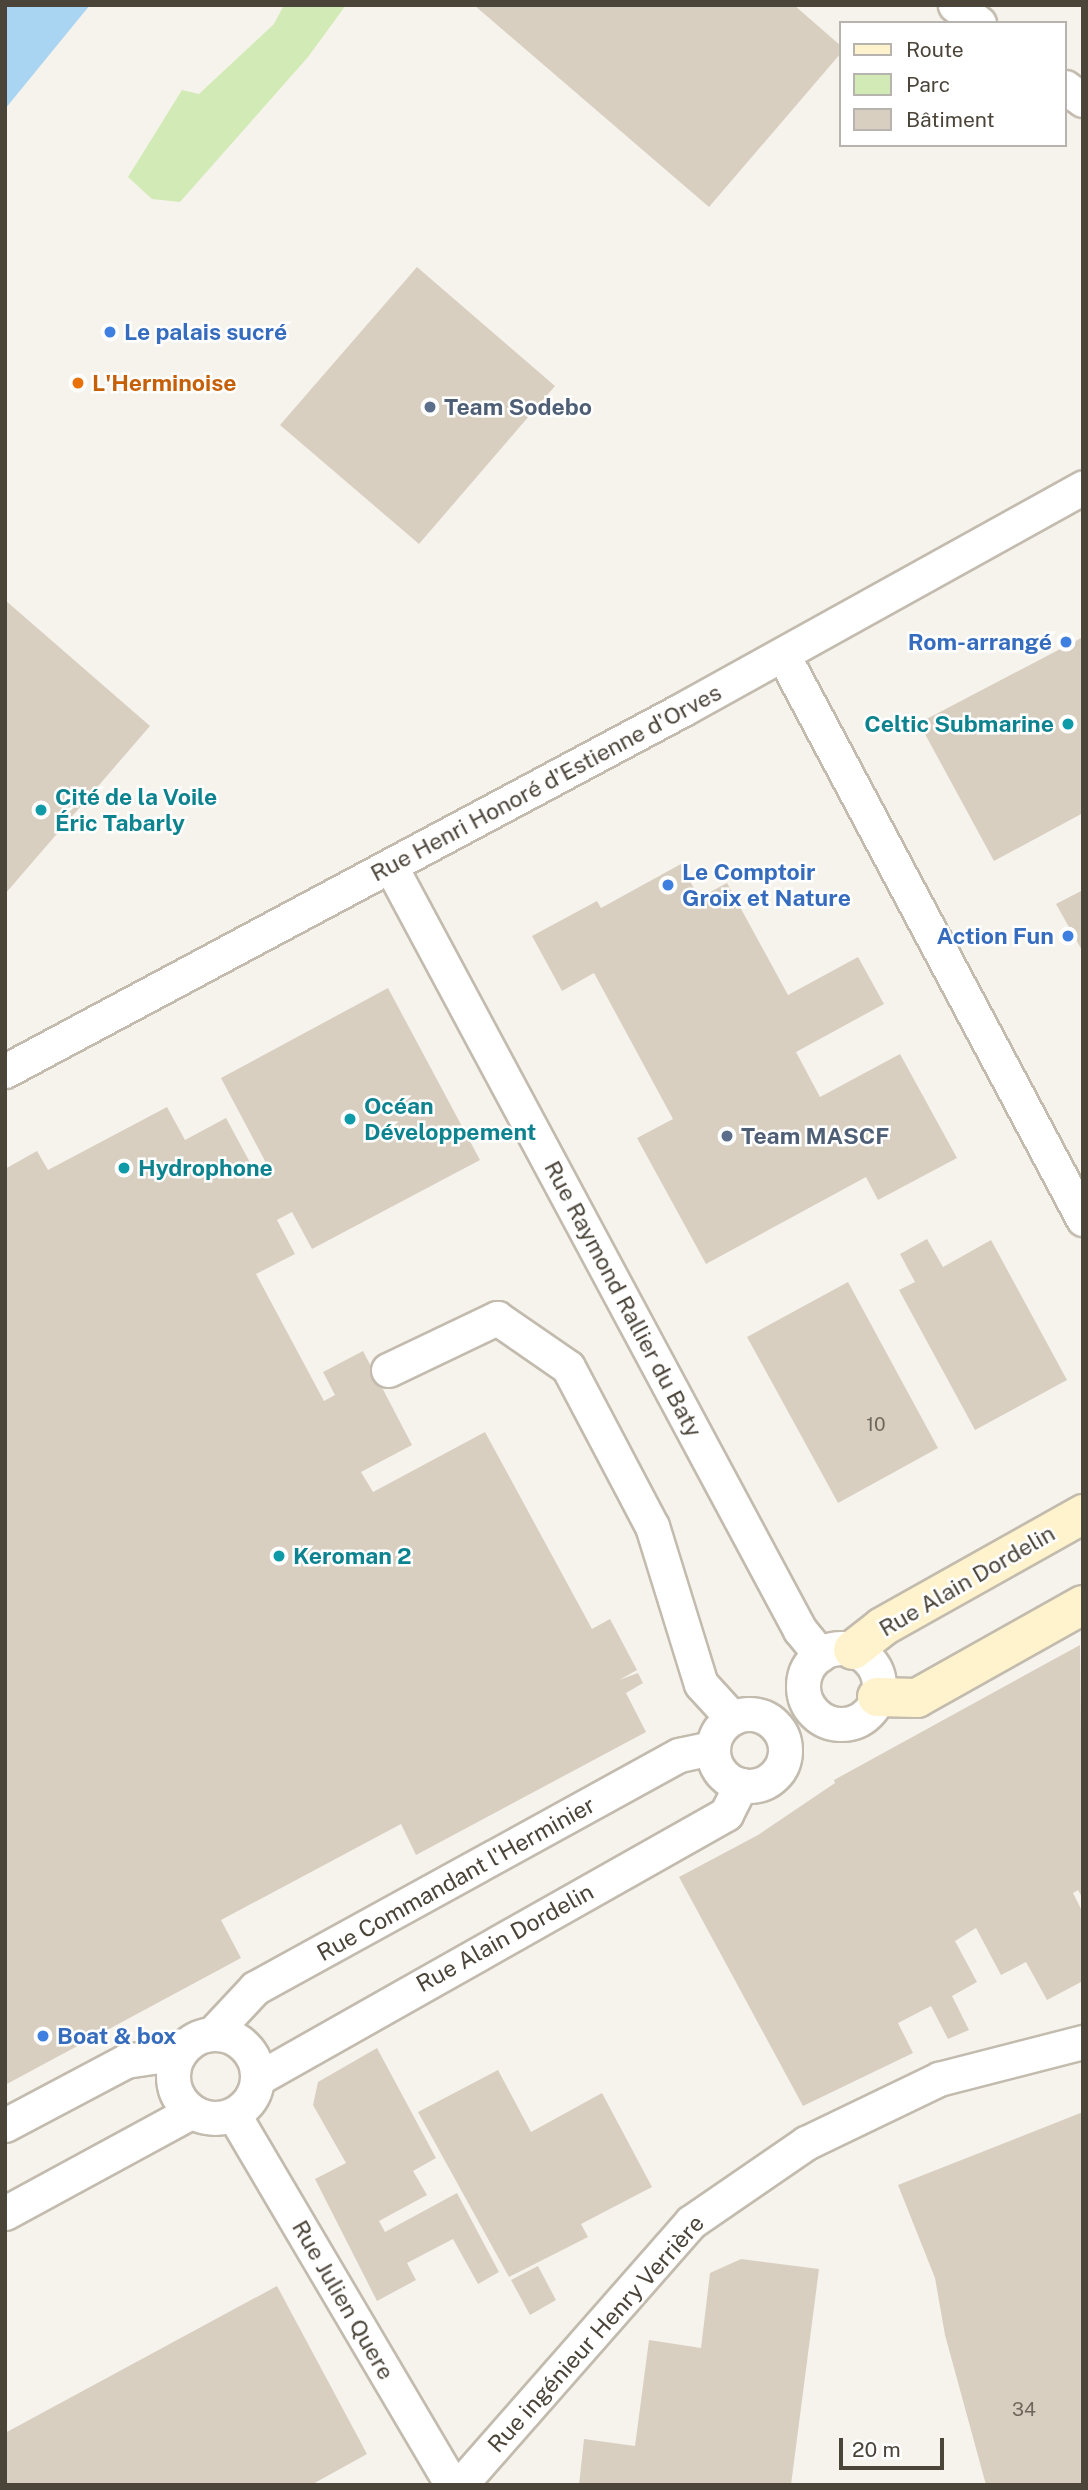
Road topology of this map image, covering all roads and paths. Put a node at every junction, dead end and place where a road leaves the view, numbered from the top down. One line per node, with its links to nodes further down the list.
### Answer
1 (956, 5): 2 (street)
2 (976, 21)
3 (1067, 88): 4 (street)
4 (1083, 100)
5 (1083, 487): 6 (street, Rue Henri Honoré d'Estienne d'Orves)
6 (783, 655): 7 (street, Rue Henri Honoré d'Estienne d'Orves); 9 (street)
7 (391, 867): 8 (street, Rue Henri Honoré d'Estienne d'Orves); 13 (street, Rue Raymond Rallier du Baty)
8 (5, 1071)
9 (1083, 1219)
10 (388, 1370): 15 (street)
11 (1083, 1514): 13 (street, Rue Alain Dordelin)
12 (1083, 1605): 14 (street)
13 (825, 1662): 14 (street, Rue Alain Dordelin); 15 (street); 16 (street)
14 (877, 1697): 16 (street)
15 (744, 1717): 17 (street); 18 (street)
16 (832, 1723): 18 (street)
17 (713, 1748): 19 (street); 20 (street, Rue Commandant l'Herminier)
18 (784, 1758): 19 (street)
19 (741, 1785): 23 (street, Rue Alain Dordelin)
20 (213, 2034): 22 (street); 23 (street)
21 (1083, 2042): 29 (street, Rue ingénieur Henry Verrière)
22 (179, 2053): 24 (street); 26 (street)
23 (257, 2079): 25 (street)
24 (191, 2112): 25 (street); 27 (street)
25 (234, 2115): 28 (street, Rue Julien Quere)
26 (5, 2125)
27 (5, 2213)
28 (452, 2485)
29 (460, 2485)

